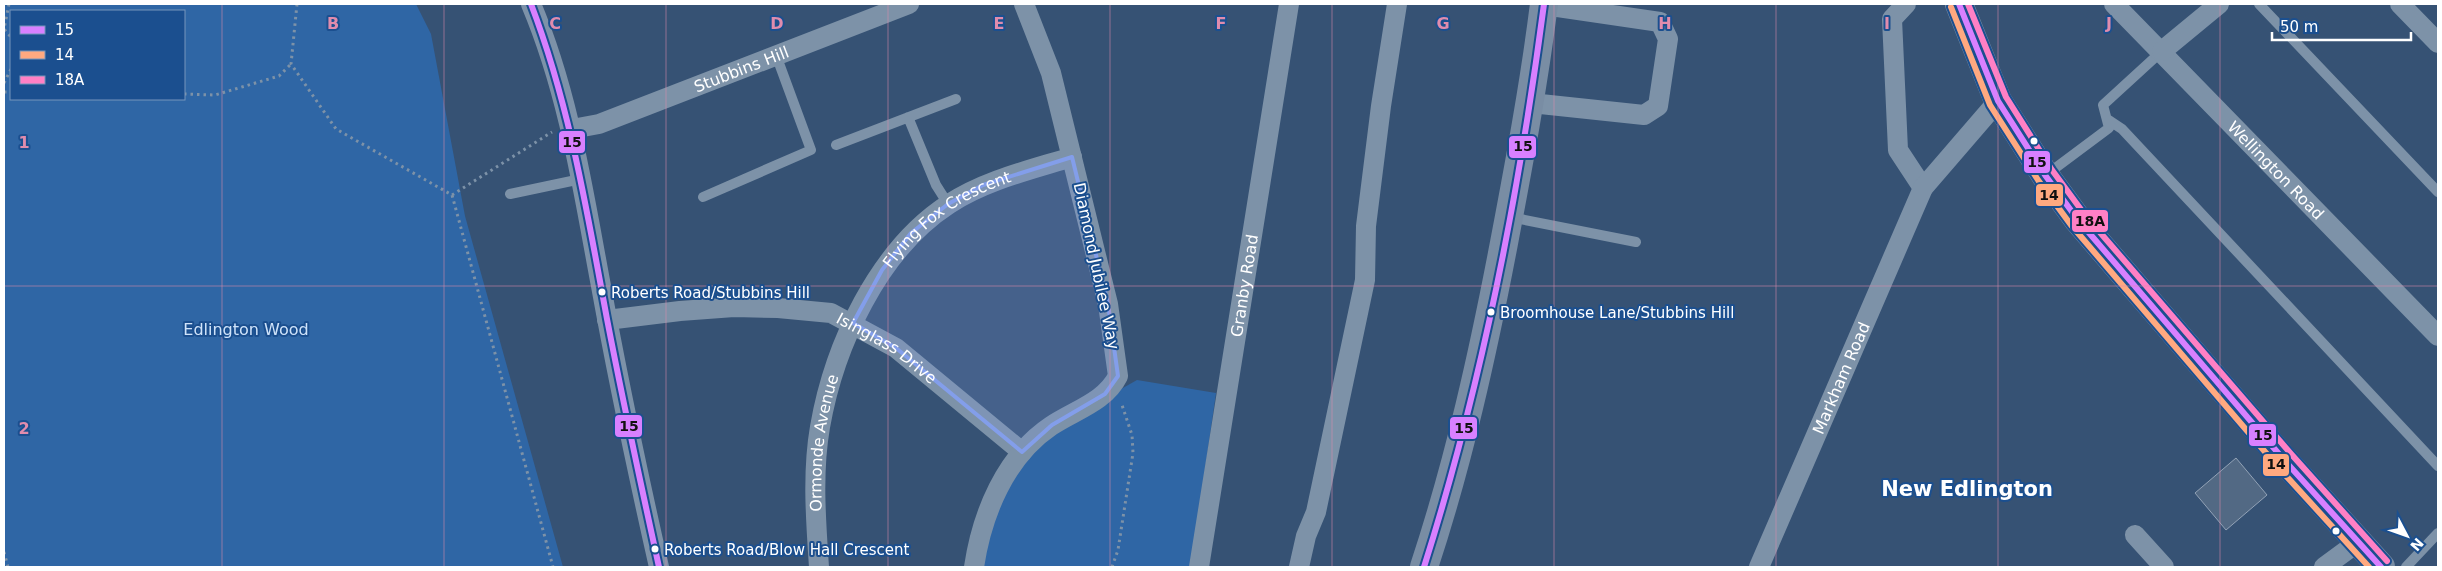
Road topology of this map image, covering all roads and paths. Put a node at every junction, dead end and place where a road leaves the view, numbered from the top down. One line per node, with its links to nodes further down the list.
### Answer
1 (9, 4): 15 (path)
2 (297, 4): 19 (path)
3 (531, 4): 28 (street)
4 (909, 4): 18 (street, Stubbins Hill)
5 (1024, 4): 30 (street, Diamond Jubilee Way)
6 (1289, 4): 57 (street, Granby Road)
7 (1397, 4): 58 (street)
8 (1906, 4): 33 (street)
9 (1959, 4): 24 (main road)
10 (2114, 4): 17 (street, Wellington Road)
11 (2219, 4): 17 (street)
12 (2259, 4): 34 (lane)
13 (2400, 4): 16 (street)
14 (1544, 5): 25 (main road); 25 (street)
15 (10, 36)
16 (2438, 44)
17 (2162, 51): 27 (lane); 43 (street, Wellington Road)
18 (776, 55): 28 (street, Stubbins Hill); 37 (lane)
19 (291, 64): 22 (path); 36 (path)
20 (10, 71): 21 (path)
21 (4, 83)
22 (185, 94)
23 (956, 99): 26 (lane)
24 (1998, 101): 31 (main road); 33 (street, Markham Road)
25 (1531, 103): 39 (main road)
26 (908, 117): 29 (lane); 38 (lane)
27 (2107, 119): 31 (lane); 46 (lane)
28 (571, 125): 32 (street); 36 (path)
29 (836, 145)
30 (1072, 157): 38 (street, Flying Fox Crescent); 44 (street, Diamond Jubilee Way)
31 (2046, 176): 49 (main road)
32 (581, 179): 35 (lane); 41 (street)
33 (1923, 188): 60 (street, Markham Road)
34 (2438, 192)
35 (510, 194)
36 (452, 195): 52 (path)
37 (704, 197)
38 (948, 204): 42 (street, Flying Fox Crescent)
39 (1509, 217): 40 (lane); 59 (main road)
40 (1636, 242)
41 (607, 320): 42 (street, Isinglass Drive); 53 (street)
42 (853, 323): 45 (street, Isinglass Drive); 54 (street, Ormonde Avenue)
43 (2438, 336)
44 (1113, 385): 45 (street); 56 (path)
45 (1022, 452): 55 (street)
46 (2438, 466)
47 (2438, 533): 64 (lane)
48 (2135, 535): 61 (street)
49 (2358, 542): 62 (street); 63 (main road)
50 (4, 552): 51 (path)
51 (8, 567)
52 (553, 567)
53 (659, 567)
54 (818, 567)
55 (974, 567)
56 (1112, 567)
57 (1199, 567)
58 (1299, 567)
59 (1424, 567)
60 (1759, 567)
61 (2164, 567)
62 (2324, 567)
63 (2381, 567)
64 (2406, 567)

